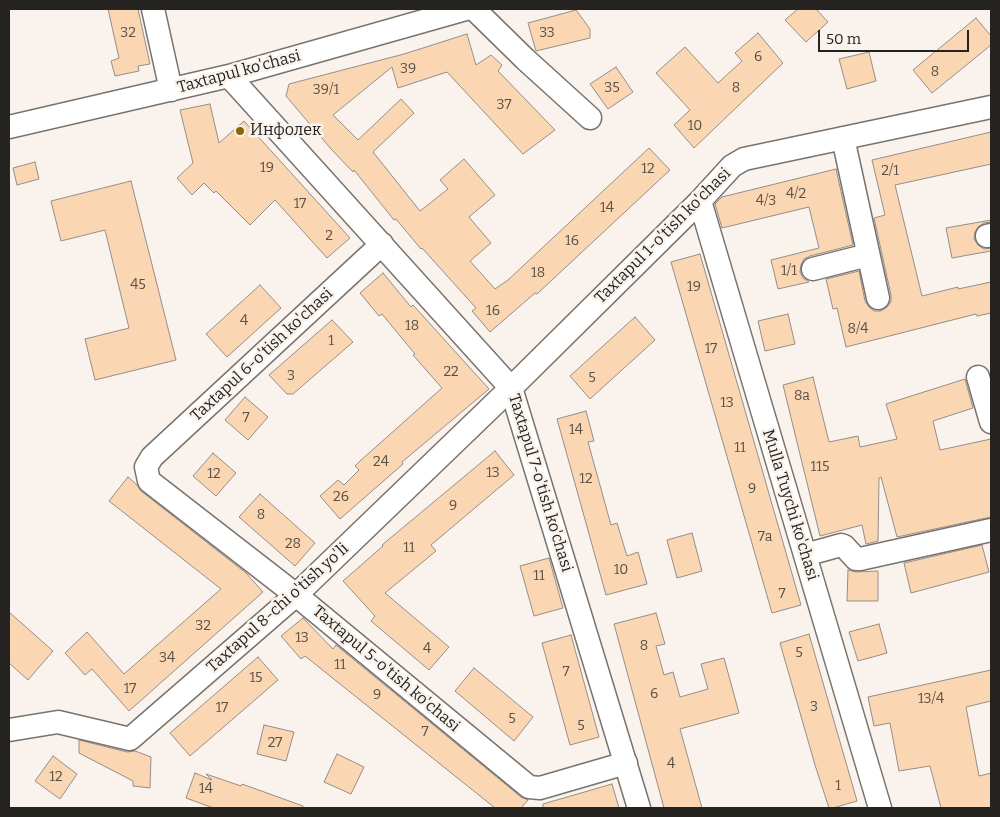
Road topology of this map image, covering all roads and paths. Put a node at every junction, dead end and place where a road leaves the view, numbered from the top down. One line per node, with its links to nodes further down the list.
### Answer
1 (153, 9): 5 (street)
2 (466, 9): 4 (street, Taxtapul ko'chasi)
3 (474, 9): 7 (street)
4 (229, 76): 5 (street, Taxtapul ko'chasi); 11 (street, Taxtapul 7-o'tish ko'chasi)
5 (171, 90): 8 (street, Taxtapul ko'chasi)
6 (991, 107): 9 (street, Taxtapul 1-o'tish ko'chasi)
7 (590, 118)
8 (9, 127)
9 (843, 138): 10 (street, Taxtapul 1-o'tish ko'chasi); 12 (street)
10 (700, 201): 16 (street, Taxtapul 1-o'tish ko'chasi); 20 (street, Mulla Tuychi ko'chasi)
11 (382, 244): 16 (street, Taxtapul 7-o'tish ko'chasi); 18 (street, Taxtapul 6-o'tish ko'chasi)
12 (868, 255): 13 (street); 14 (street)
13 (813, 269)
14 (878, 298)
15 (978, 377): 17 (street)
16 (512, 388): 21 (street, Taxtapul 8-chi o'tish yo'li); 23 (street, Taxtapul 7-o'tish ko'chasi)
17 (991, 422)
18 (146, 467): 21 (street, Taxtapul 5-o'tish ko'chasi)
19 (991, 530): 20 (street)
20 (805, 555): 25 (street, Mulla Tuychi ko'chasi)
21 (296, 595): 22 (street, Taxtapul 8-chi o'tish yo'li); 23 (street, Taxtapul 5-o'tish ko'chasi)
22 (9, 730)
23 (626, 764): 24 (street, Taxtapul 7-o'tish ko'chasi)
24 (639, 808)
25 (880, 808)

